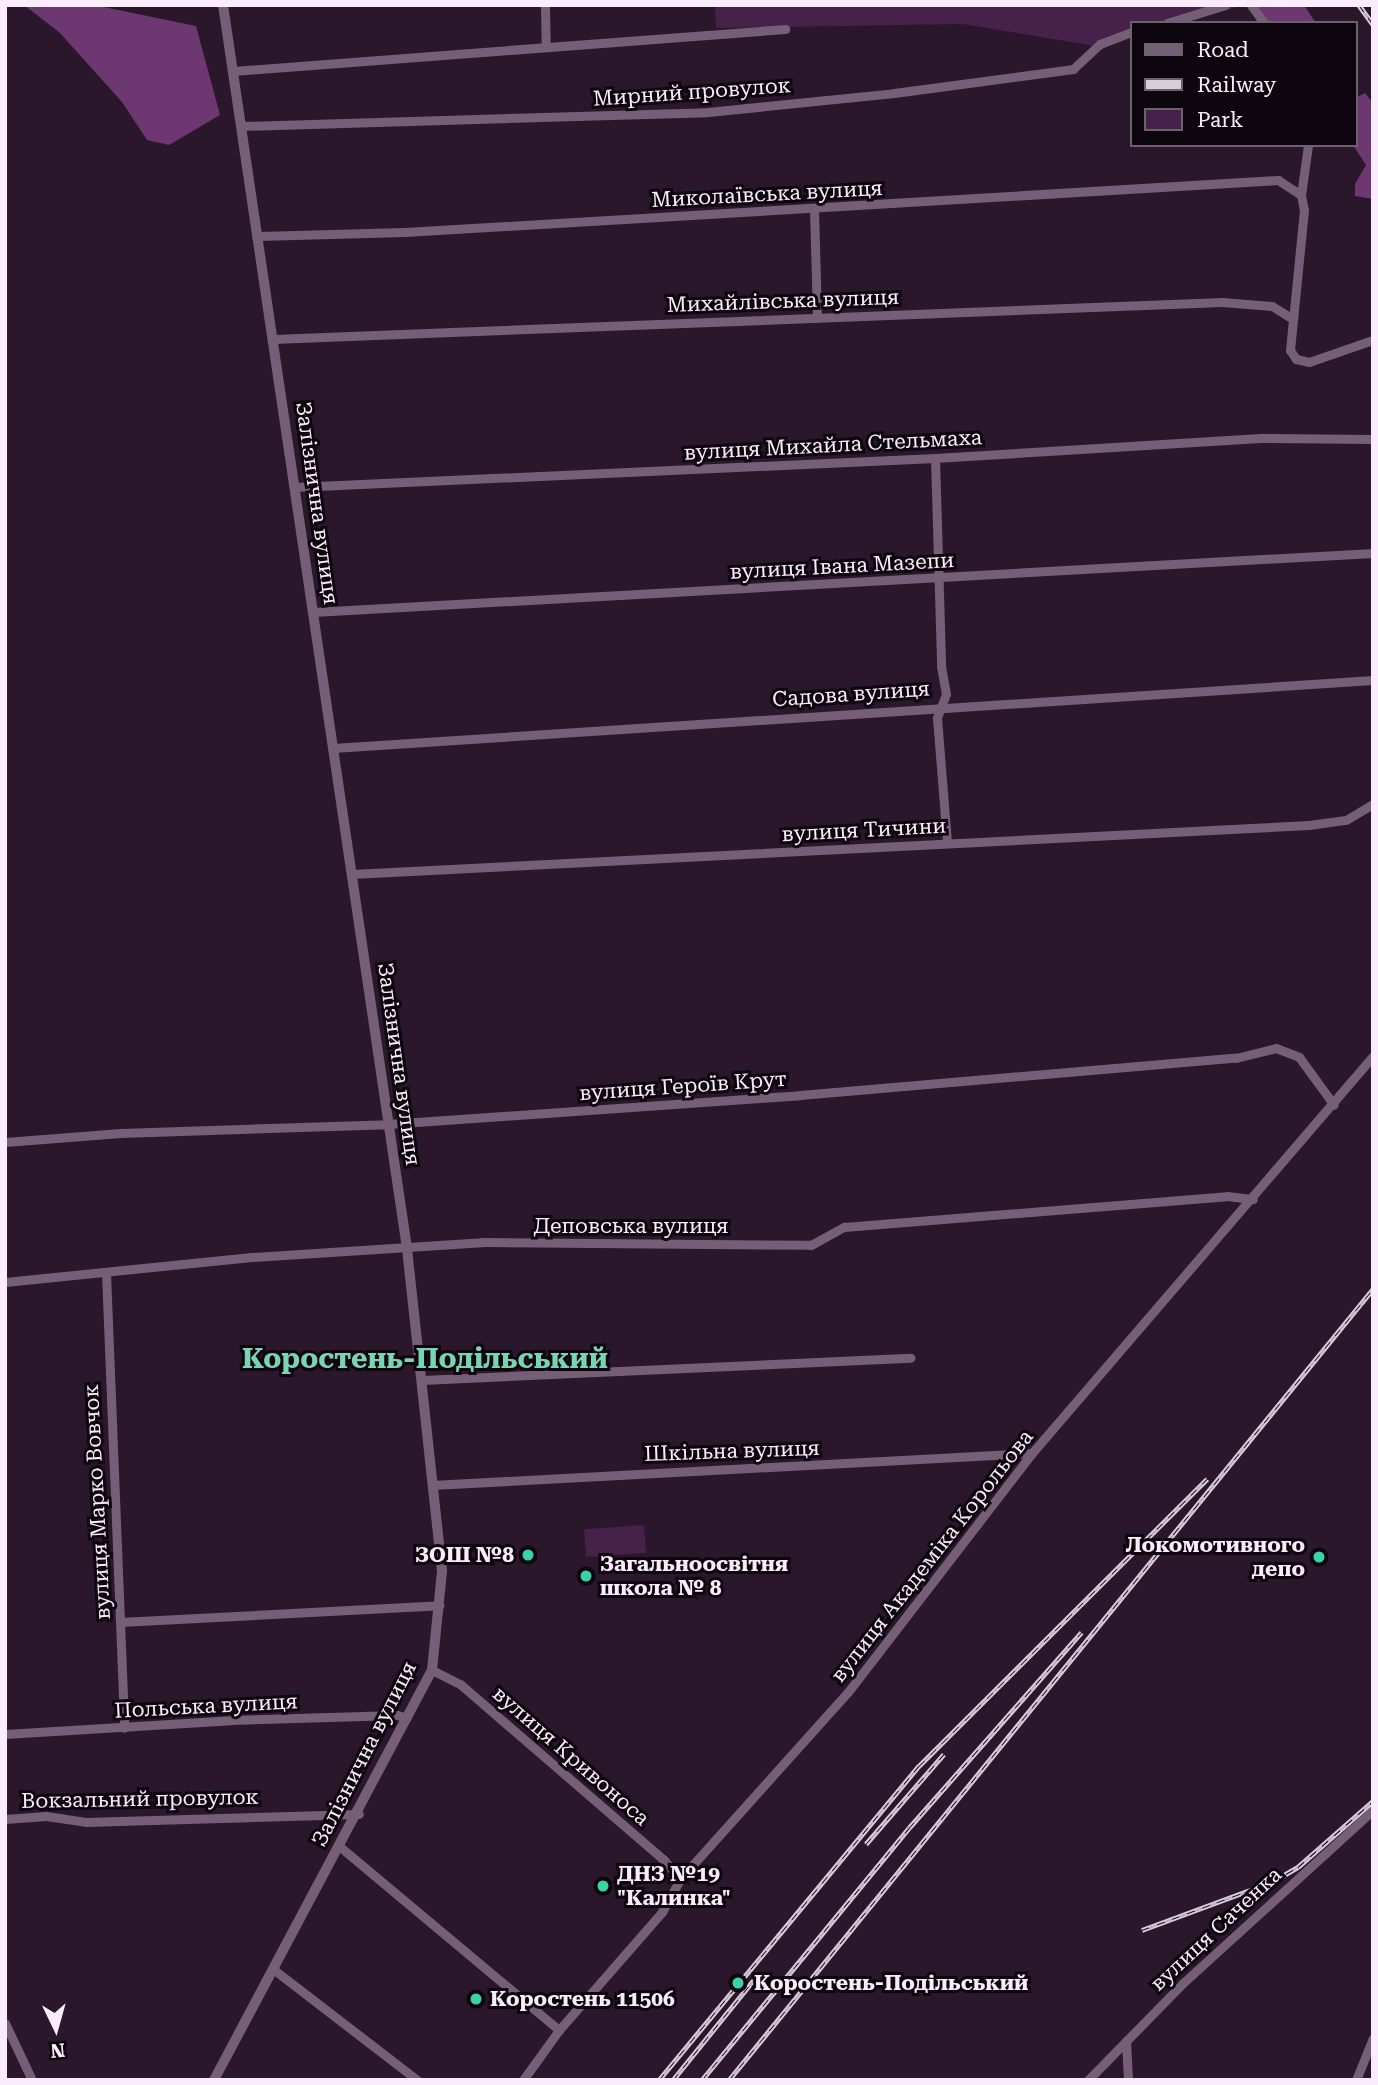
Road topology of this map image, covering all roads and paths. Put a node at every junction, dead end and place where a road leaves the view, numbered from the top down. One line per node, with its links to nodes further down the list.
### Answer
1 (223, 5): 10 (street, Залізнична вулиця)
2 (545, 5): 9 (street)
3 (1225, 5): 5 (street)
4 (1251, 5): 6 (street)
5 (1173, 21)
6 (1263, 21)
7 (785, 29): 9 (street)
8 (1130, 32): 11 (street, Мирний провулок)
9 (546, 44): 10 (street)
10 (233, 71): 11 (street, Залізнична вулиця)
11 (241, 126): 15 (street, Залізнична вулиця)
12 (1308, 147): 13 (street)
13 (1301, 195): 14 (street, Миколаївська вулиця); 17 (street)
14 (814, 209): 15 (street, Миколаївська вулиця); 16 (street)
15 (258, 236): 18 (street, Залізнична вулиця)
16 (817, 318): 17 (street, Михайлівська вулиця); 18 (street, Михайлівська вулиця)
17 (1291, 318): 19 (street)
18 (273, 339): 22 (street, Залізнична вулиця)
19 (1373, 340)
20 (1373, 439): 21 (street, вулиця Михайла Стельмаха)
21 (935, 458): 22 (street, вулиця Михайла Стельмаха); 24 (street)
22 (295, 487): 25 (street, Залізнична вулиця)
23 (1373, 554): 24 (street, вулиця Івана Мазепи)
24 (940, 579): 25 (street, вулиця Івана Мазепи); 27 (street)
25 (313, 612): 28 (street, Залізнична вулиця)
26 (1373, 680): 27 (street, Садова вулиця)
27 (944, 705): 28 (street, Садова вулиця); 30 (street)
28 (333, 748): 31 (street, Залізнична вулиця)
29 (1373, 804): 30 (street, вулиця Тичини)
30 (947, 843): 31 (street, вулиця Тичини)
31 (352, 874): 34 (street, Залізнична вулиця)
32 (1373, 1056): 33 (street, вулиця Академіка Корольова)
33 (1334, 1105): 34 (street, вулиця Героїв Крут); 36 (street, вулиця Академіка Корольова)
34 (388, 1124): 35 (street, вулиця Героїв Крут); 37 (street, Залізнична вулиця)
35 (5, 1142)
36 (1253, 1199): 37 (street, Деповська вулиця); 42 (street, вулиця Академіка Корольова)
37 (407, 1248): 38 (street, Деповська вулиця); 41 (street, Залізнична вулиця)
38 (106, 1273): 39 (street, Деповська вулиця); 45 (street, вулиця Марко Вовчок)
39 (5, 1282)
40 (911, 1358): 41 (street)
41 (422, 1380): 43 (street, Залізнична вулиця)
42 (1032, 1453): 43 (street, Шкільна вулиця); 54 (street, вулиця Академіка Корольова)
43 (432, 1485): 44 (street, Залізнична вулиця)
44 (440, 1605): 45 (street); 46 (street, Залізнична вулиця)
45 (120, 1622): 48 (street, вулиця Марко Вовчок)
46 (432, 1670): 47 (street, Залізнична вулиця); 54 (street, вулиця Кривоноса)
47 (407, 1718): 48 (street, Польська вулиця); 51 (street, Залізнична вулиця)
48 (124, 1728): 49 (street, Польська вулиця)
49 (5, 1734)
50 (1373, 1810): 59 (street, вулиця Саченка)
51 (359, 1814): 52 (street, Вокзальний провулок); 53 (street, Залізнична вулиця)
52 (5, 1819)
53 (339, 1846): 55 (street, Залізнична вулиця); 57 (street)
54 (680, 1879): 57 (street, вулиця Академіка Корольова)
55 (273, 1969): 60 (street, Залізнична вулиця); 62 (street)
56 (5, 2023): 61 (street)
57 (559, 2030): 63 (street, вулиця Академіка Корольова)
58 (1373, 2038): 66 (street)
59 (1126, 2041): 64 (street, вулиця Саченка); 65 (street)
60 (218, 2078)
61 (32, 2080)
62 (417, 2080)
63 (523, 2080)
64 (1088, 2080)
65 (1128, 2080)
66 (1356, 2080)

